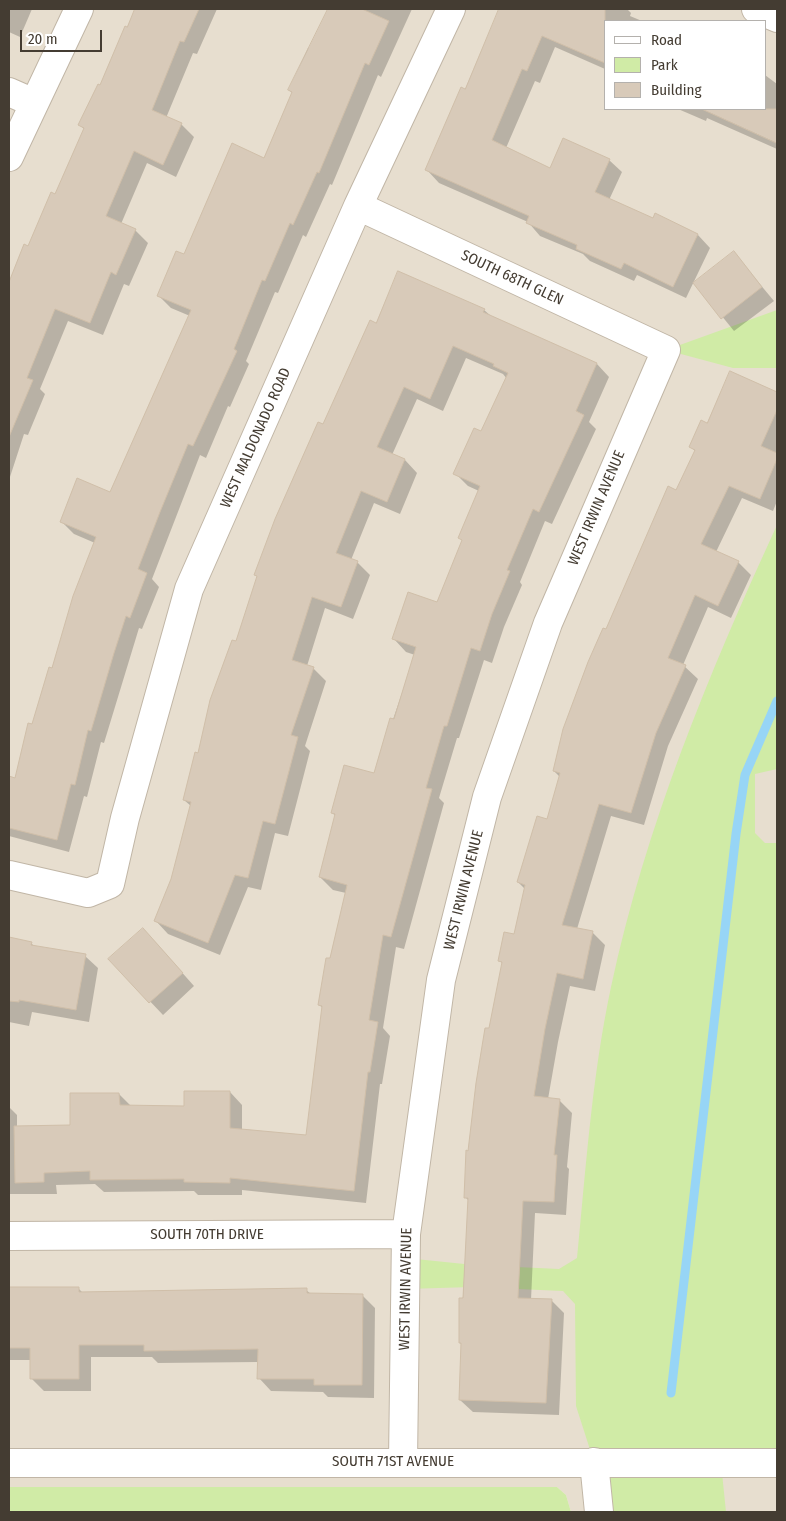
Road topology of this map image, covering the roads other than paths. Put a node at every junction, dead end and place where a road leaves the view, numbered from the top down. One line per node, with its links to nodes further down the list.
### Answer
1 (79, 9): 6 (street)
2 (451, 9): 8 (street, WEST MALDONADO ROAD)
3 (756, 9): 4 (street)
4 (777, 18)
5 (9, 92): 6 (street)
6 (34, 103): 7 (street)
7 (9, 157)
8 (358, 206): 9 (street, SOUTH 68TH GLEN); 10 (street, WEST MALDONADO ROAD)
9 (666, 350): 11 (street, WEST IRWIN AVENUE)
10 (9, 875)
11 (406, 1234): 12 (street, SOUTH 70TH DRIVE); 13 (street, WEST IRWIN AVENUE)
12 (9, 1236)
13 (404, 1462): 14 (street, SOUTH 71ST AVENUE); 15 (street, SOUTH 71ST AVENUE)
14 (594, 1462): 16 (street, SOUTH 71ST AVENUE); 17 (street)
15 (9, 1463)
16 (777, 1463)
17 (599, 1512)

